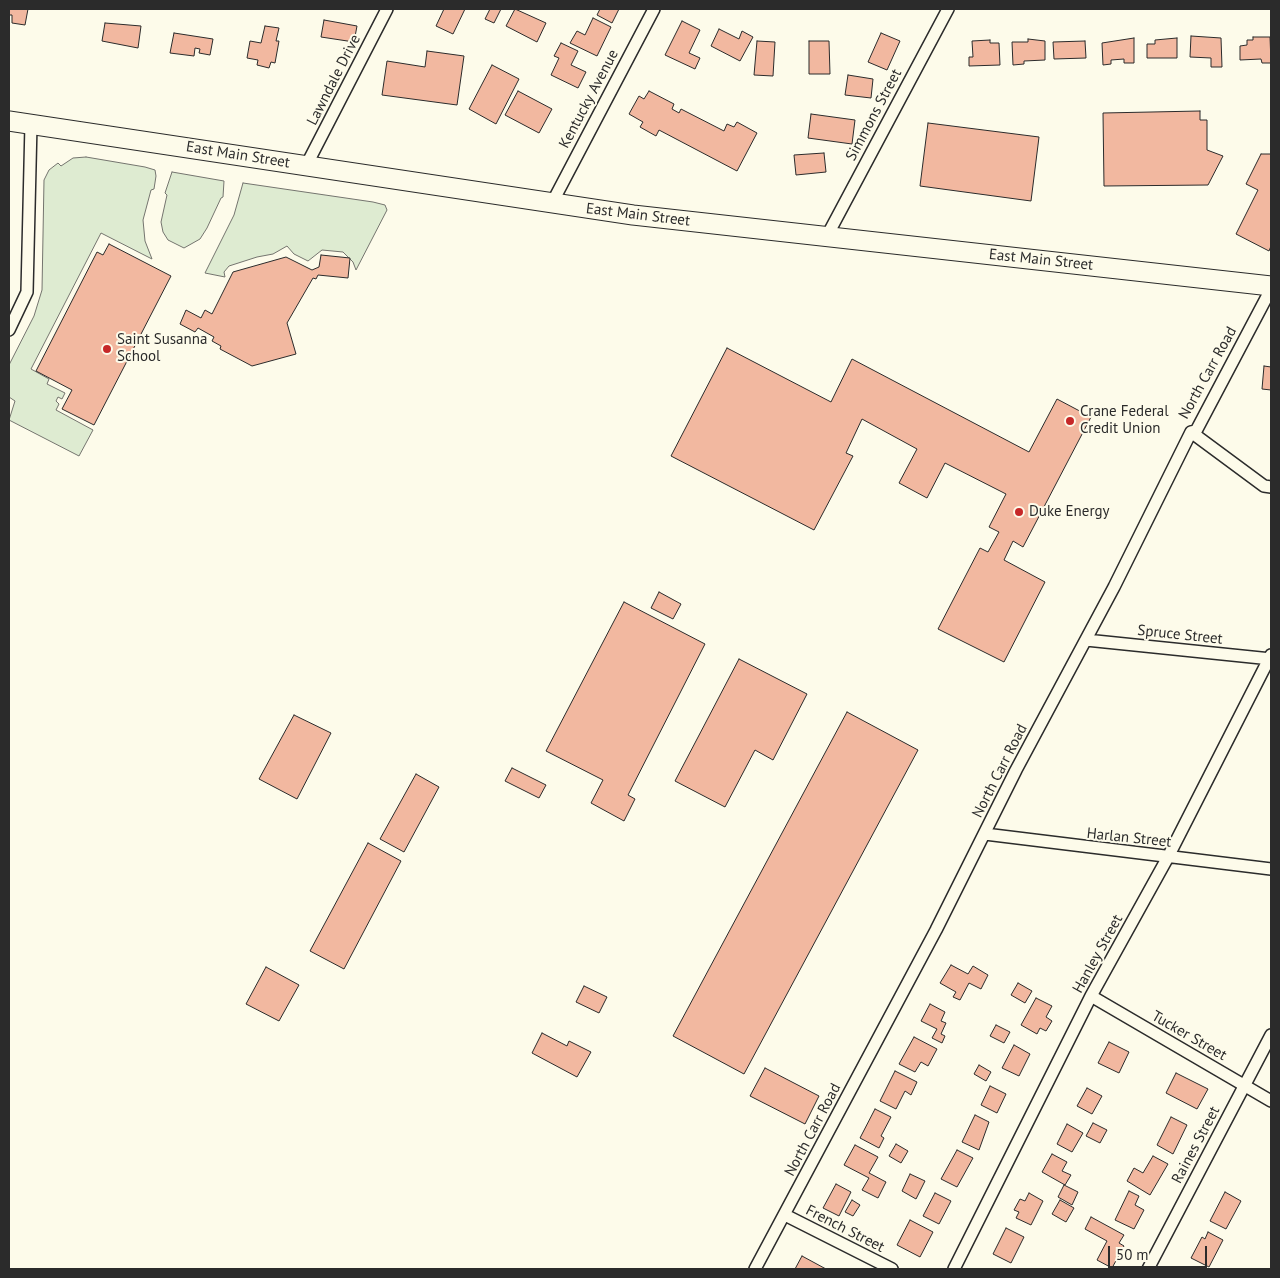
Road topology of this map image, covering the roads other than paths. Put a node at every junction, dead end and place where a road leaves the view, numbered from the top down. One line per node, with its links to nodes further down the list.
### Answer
1 (387, 9): 6 (street, Lawndale Drive)
2 (654, 9): 7 (street, Kentucky Avenue)
3 (948, 9): 8 (street, Simmons Street)
4 (9, 121): 5 (main road, East Main Street)
5 (31, 124): 6 (main road, East Main Street); 11 (street)
6 (306, 166): 7 (main road, East Main Street)
7 (552, 203): 8 (main road, East Main Street)
8 (828, 236): 9 (main road, East Main Street)
9 (1271, 286)
10 (1271, 290): 12 (street, North Carr Road)
11 (9, 330)
12 (1191, 432): 13 (street); 14 (street, North Carr Road)
13 (1271, 487)
14 (1086, 640): 15 (street, Spruce Street); 16 (street, North Carr Road)
15 (1270, 658): 17 (street, Hanley Street)
16 (984, 834): 17 (street, Harlan Street); 23 (street, North Carr Road)
17 (1168, 857): 18 (street, Harlan Street); 19 (street, Hanley Street)
18 (1271, 868)
19 (1091, 996): 21 (street, Tucker Street); 26 (street, Hanley Street)
20 (1271, 1034): 21 (street, Raines Street)
21 (1244, 1086): 22 (street, Tucker Street); 27 (street, Raines Street)
22 (1271, 1102)
23 (785, 1215): 24 (street, North Carr Road); 25 (street, French Street)
24 (755, 1269)
25 (892, 1269)
26 (954, 1269)
27 (1148, 1269)

